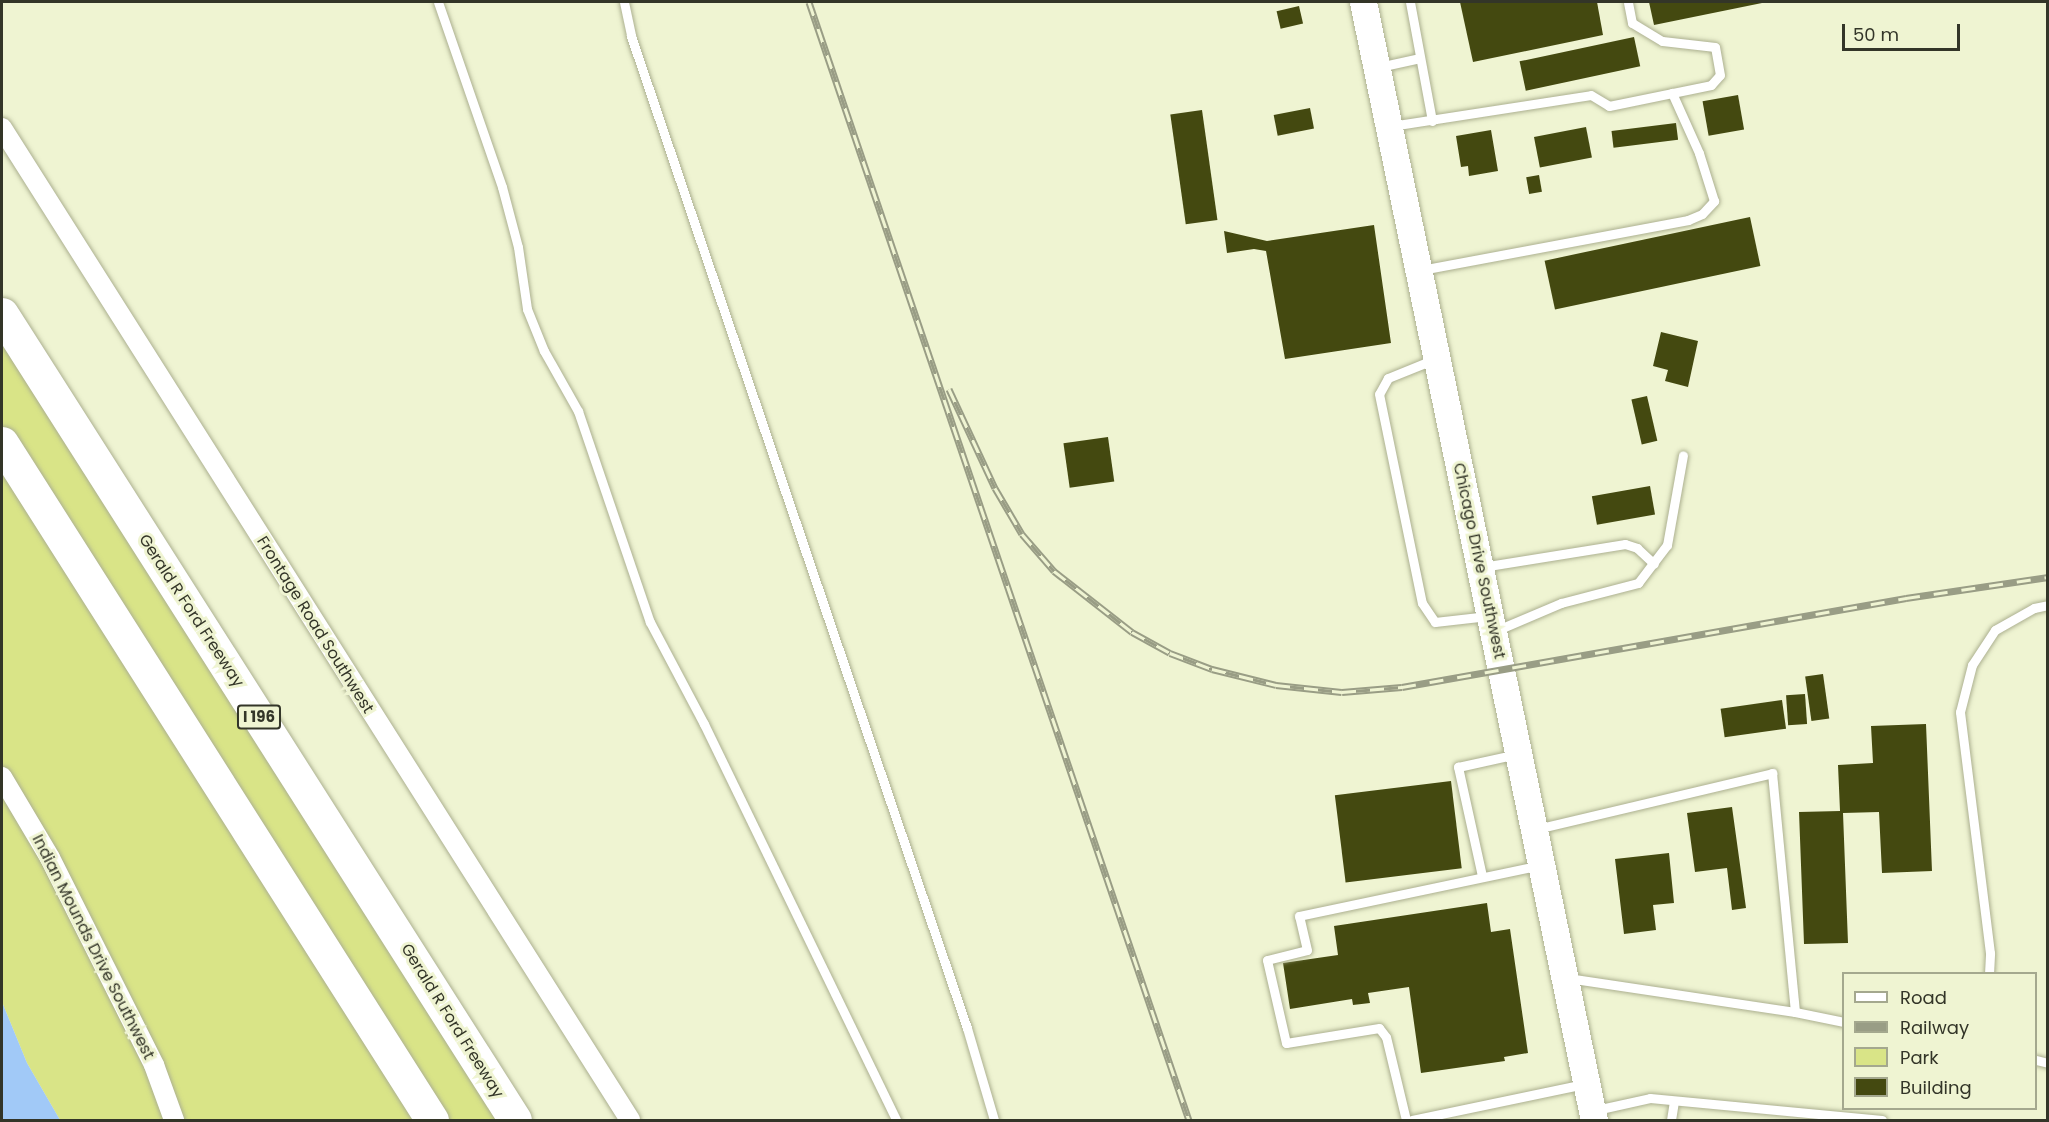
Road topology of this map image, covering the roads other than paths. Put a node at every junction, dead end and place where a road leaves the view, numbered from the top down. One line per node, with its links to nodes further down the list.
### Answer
1 (438, 2): 37 (lane)
2 (624, 2): 38 (lane)
3 (1363, 2): 7 (main road, Chicago Drive Southwest)
4 (1410, 2): 6 (lane)
5 (1628, 2): 8 (lane)
6 (1420, 58): 7 (lane); 9 (lane)
7 (1377, 67): 10 (main road, Chicago Drive Southwest)
8 (1672, 93): 9 (lane); 12 (lane)
9 (1432, 121): 10 (lane)
10 (1389, 127): 12 (main road, Chicago Drive Southwest)
11 (2, 128): 36 (street, Frontage Road Southwest)
12 (1419, 270): 14 (main road, Chicago Drive Southwest)
13 (9, 331): 35 (highway, Gerald R Ford Freeway / I 196)
14 (1437, 358): 18 (main road, Chicago Drive Southwest); 20 (lane)
15 (2, 443): 34 (highway)
16 (1683, 455): 17 (lane)
17 (1654, 564): 18 (lane); 20 (lane)
18 (1480, 568): 20 (main road, Chicago Drive Southwest)
19 (2048, 605): 26 (lane)
20 (1492, 624): 21 (main road, Chicago Drive Southwest)
21 (1517, 754): 23 (main road, Chicago Drive Southwest); 25 (lane)
22 (2, 777): 33 (street, Indian Mounds Drive Southwest)
23 (1534, 830): 24 (main road, Chicago Drive Southwest); 28 (lane)
24 (1541, 864): 25 (lane); 27 (main road, Chicago Drive Southwest)
25 (1482, 876): 39 (lane)
26 (1989, 972)
27 (1564, 977): 28 (lane); 30 (main road, Chicago Drive Southwest)
28 (1795, 1012): 29 (lane)
29 (1842, 1022)
30 (1587, 1083): 32 (main road, Chicago Drive Southwest); 40 (lane)
31 (1674, 1101): 32 (lane); 41 (lane); 42 (lane)
32 (1593, 1116)
33 (174, 1120)
34 (432, 1120)
35 (515, 1120)
36 (630, 1120)
37 (896, 1120)
38 (994, 1120)
39 (1406, 1120)
40 (1412, 1120)
41 (1671, 1120)
42 (1882, 1120)

